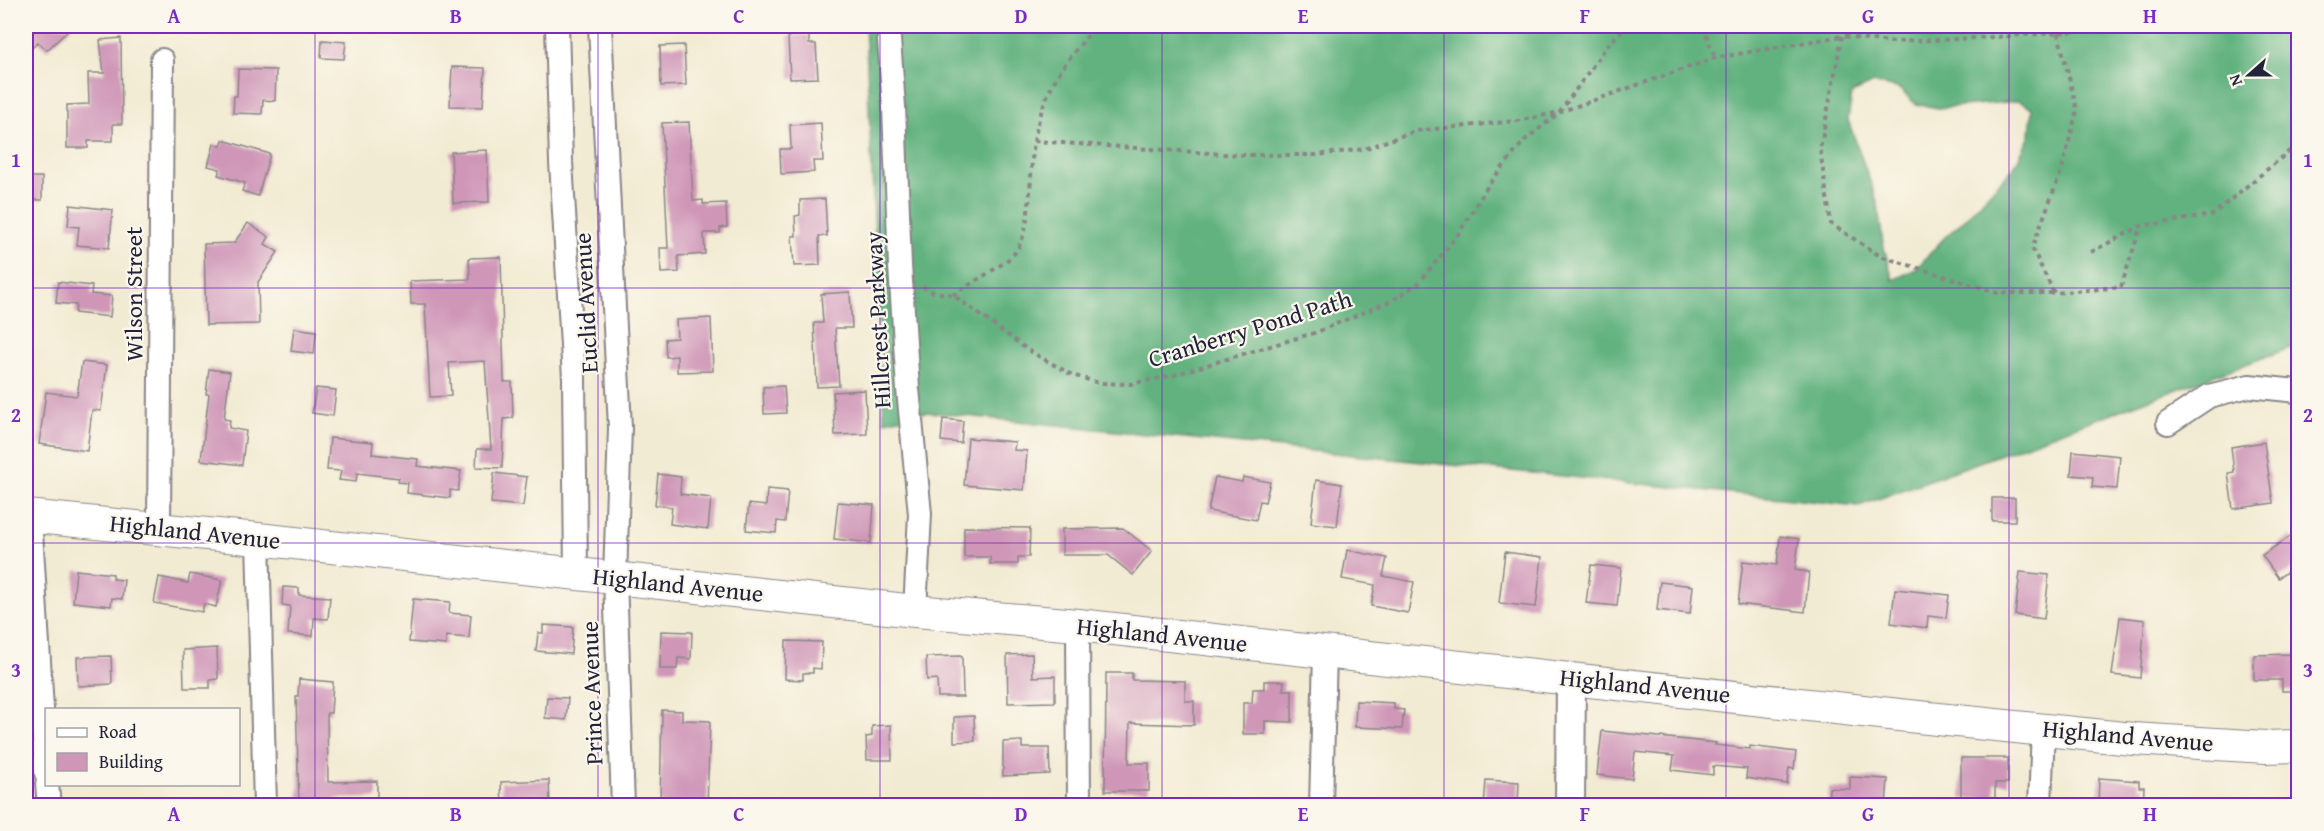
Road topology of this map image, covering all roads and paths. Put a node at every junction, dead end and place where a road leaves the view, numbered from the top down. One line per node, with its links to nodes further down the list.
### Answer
1 (557, 26): 24 (street, Euclid Avenue)
2 (600, 26): 25 (street, Euclid Avenue)
3 (888, 26): 26 (street, Hillcrest Parkway)
4 (1096, 26): 14 (path)
5 (1627, 26): 13 (path)
6 (1703, 26): 11 (path)
7 (1889, 26): 10 (path)
8 (2130, 26): 9 (path, Cranberry Pond Path)
9 (2058, 33): 10 (path, Cranberry Pond Path); 18 (path)
10 (1842, 36): 11 (path, Cranberry Pond Path); 18 (path)
11 (1715, 58): 13 (path, Cranberry Pond Path)
12 (162, 60): 22 (street, Wilson Street)
13 (1560, 112): 14 (path); 14 (path, Cranberry Pond Path)
14 (1034, 141)
15 (2298, 144): 16 (path)
16 (2141, 226): 17 (path); 18 (path)
17 (2091, 252)
18 (2054, 293)
19 (2298, 391): 20 (street)
20 (2168, 423)
21 (28, 516): 22 (main road, Highland Avenue); 32 (street)
22 (159, 528): 23 (main road, Highland Avenue)
23 (258, 538): 24 (main road, Highland Avenue); 35 (street)
24 (576, 574): 25 (main road, Highland Avenue)
25 (615, 578): 26 (main road, Highland Avenue); 36 (street, Prince Avenue)
26 (915, 611): 27 (main road, Highland Avenue)
27 (1078, 625): 28 (main road, Highland Avenue); 37 (street)
28 (1325, 652): 29 (main road, Highland Avenue); 38 (street)
29 (1571, 678): 30 (main road, Highland Avenue); 39 (street)
30 (2043, 728): 31 (main road, Highland Avenue); 40 (street)
31 (2298, 746)
32 (45, 759)
33 (47, 786): 34 (street)
34 (49, 806)
35 (265, 806)
36 (623, 806)
37 (1079, 806)
38 (1321, 806)
39 (1570, 806)
40 (2040, 806)

